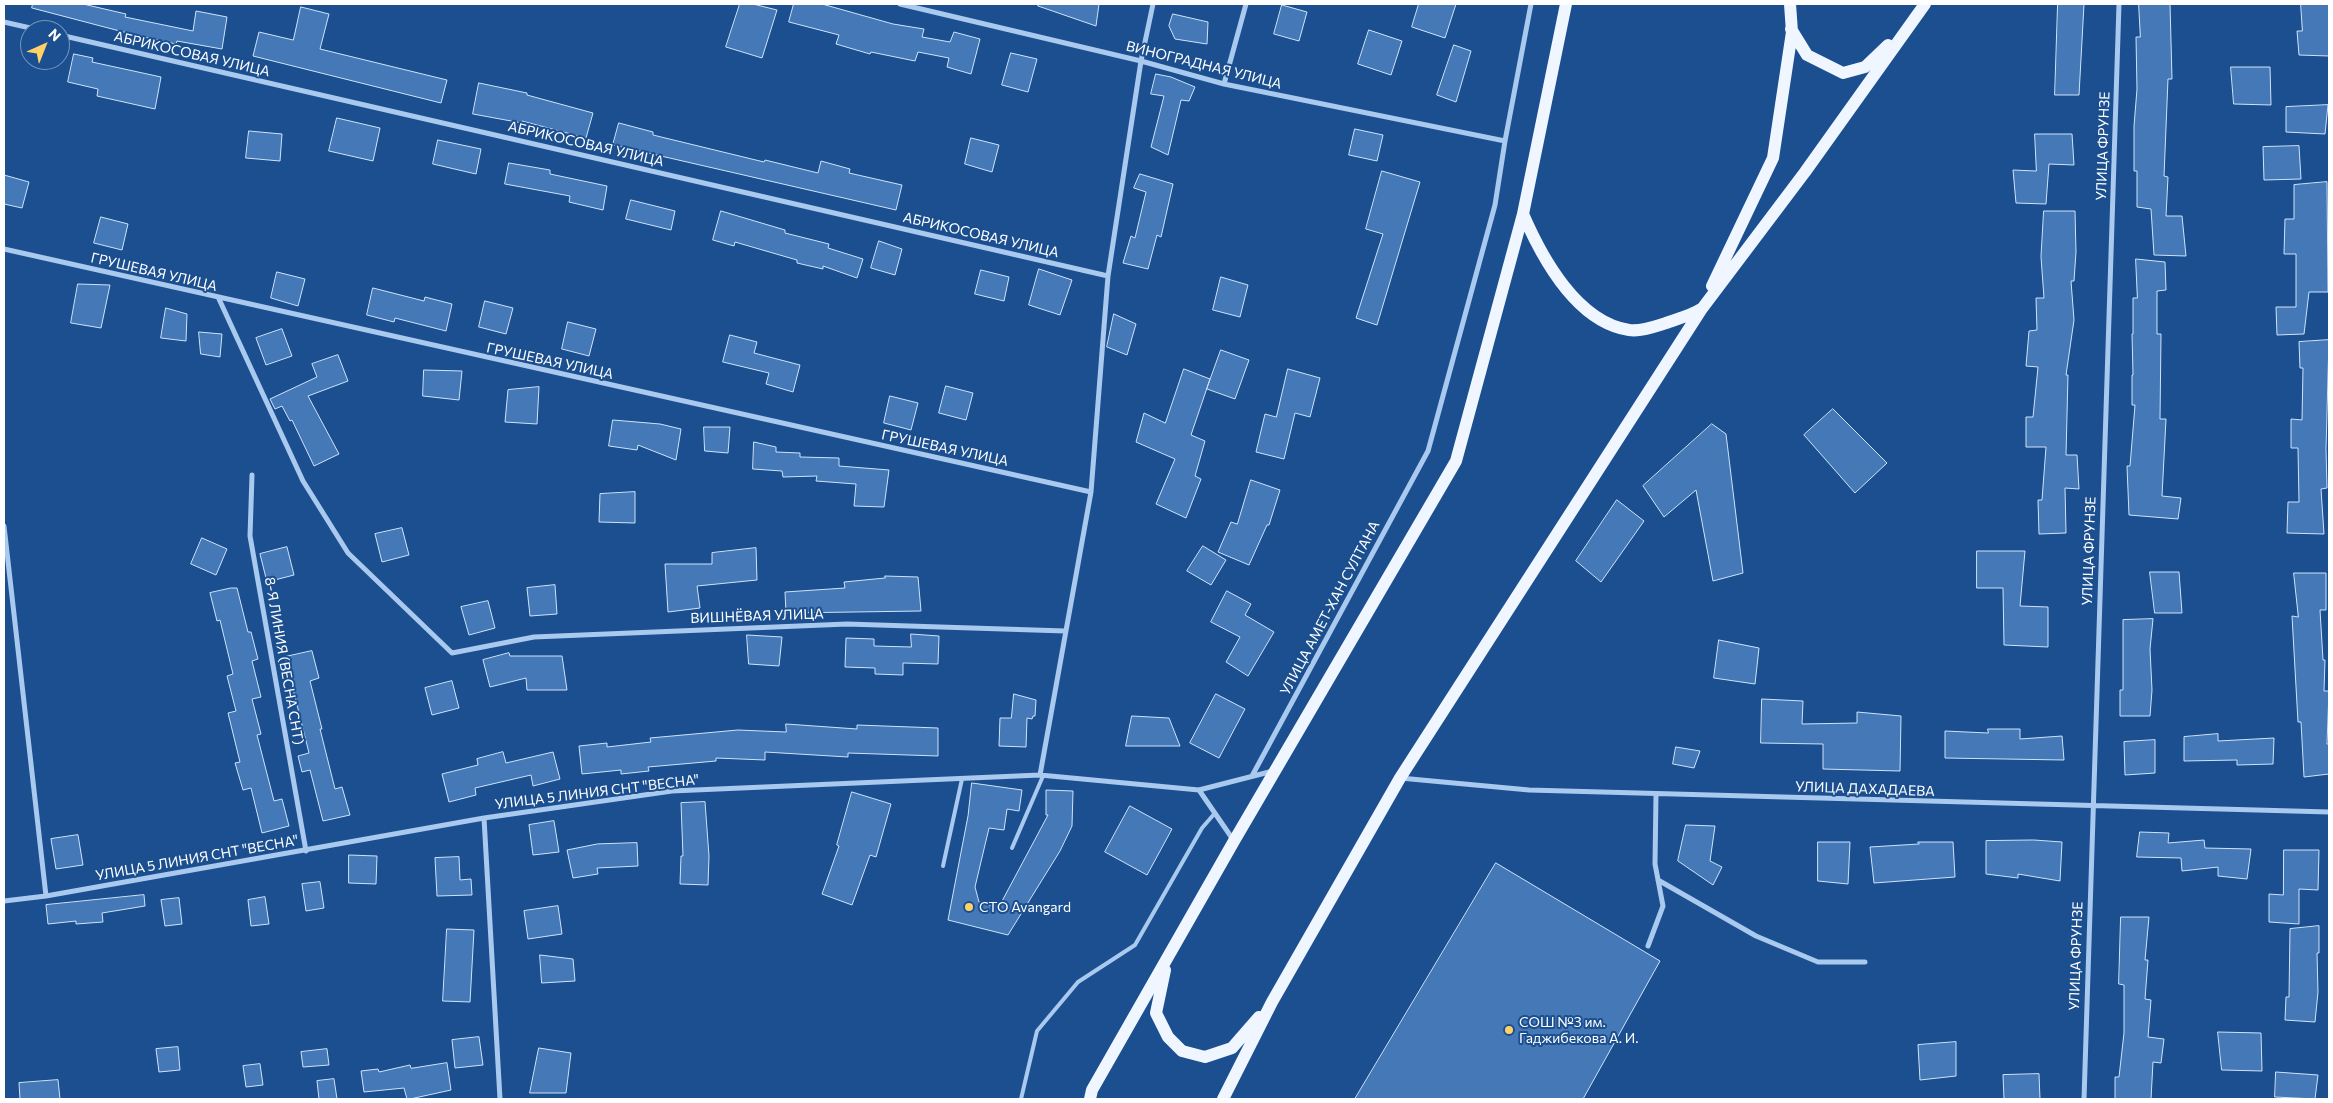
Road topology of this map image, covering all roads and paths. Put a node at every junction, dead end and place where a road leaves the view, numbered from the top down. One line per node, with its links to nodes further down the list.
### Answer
1 (900, 4): 15 (street, ВИНОГРАДНАЯ УЛИЦА)
2 (1153, 4): 15 (street)
3 (1246, 4): 16 (street)
4 (1531, 4): 17 (street, УЛИЦА АМЕТ-ХАН СУЛТАНА)
5 (1566, 4): 18 (main road)
6 (1784, 4): 13 (main road)
7 (1790, 4): 13 (main road)
8 (1925, 4): 12 (main road)
9 (2119, 4): 34 (street, УЛИЦА ФРУНЗЕ)
10 (4, 22): 11 (street)
11 (20, 26)
12 (1908, 26): 13 (main road); 22 (main road)
13 (1792, 32): 22 (main road)
14 (70, 37): 20 (street, АБРИКОСОВАЯ УЛИЦА)
15 (1141, 62): 16 (street, ВИНОГРАДНАЯ УЛИЦА); 20 (street)
16 (1224, 84): 17 (street, ВИНОГРАДНАЯ УЛИЦА)
17 (1505, 141): 29 (street, УЛИЦА АМЕТ-ХАН СУЛТАНА)
18 (1523, 214): 22 (main road); 27 (main road)
19 (4, 249): 21 (street, ГРУШЕВАЯ УЛИЦА)
20 (1108, 276): 24 (street)
21 (219, 299): 24 (street, ГРУШЕВАЯ УЛИЦА); 26 (street, ВИШНЁВАЯ УЛИЦА)
22 (1701, 310): 30 (main road)
23 (252, 475): 40 (street, 8-Я ЛИНИЯ (ВЕСНА СНТ))
24 (1091, 492): 26 (street)
25 (4, 526): 43 (street)
26 (1065, 631): 28 (street)
27 (1274, 771): 29 (street, УЛИЦА 5 ЛИНИЯ СНТ "ВЕСНА"); 38 (main road)
28 (1041, 776): 31 (street, УЛИЦА 5 ЛИНИЯ СНТ "ВЕСНА"); 32 (street, УЛИЦА 5 ЛИНИЯ СНТ "ВЕСНА"); 39 (lane)
29 (1252, 776): 32 (street, УЛИЦА 5 ЛИНИЯ СНТ "ВЕСНА")
30 (1400, 778): 33 (street, УЛИЦА ДАХАДАЕВА); 48 (main road)
31 (962, 779): 37 (street, УЛИЦА 5 ЛИНИЯ СНТ "ВЕСНА"); 41 (lane)
32 (1199, 790): 36 (street)
33 (1656, 794): 34 (street, УЛИЦА ДАХАДАЕВА); 42 (street)
34 (2092, 807): 35 (street, УЛИЦА ДАХАДАЕВА); 53 (street, УЛИЦА ФРУНЗЕ)
35 (2329, 812)
36 (1215, 813): 38 (street); 50 (lane)
37 (484, 818): 40 (street, УЛИЦА 5 ЛИНИЯ СНТ "ВЕСНА"); 49 (street)
38 (1234, 841): 46 (main road)
39 (1012, 848)
40 (306, 850): 43 (street, УЛИЦА 5 ЛИНИЯ СНТ "ВЕСНА")
41 (943, 866)
42 (1658, 880): 45 (street); 47 (street)
43 (46, 896): 44 (street, УЛИЦА 5 ЛИНИЯ СНТ "ВЕСНА")
44 (4, 901)
45 (1648, 946)
46 (1169, 955): 48 (main road); 51 (main road)
47 (1865, 962)
48 (1272, 1002): 52 (main road)
49 (500, 1099)
50 (1021, 1099)
51 (1090, 1099)
52 (1223, 1099)
53 (2084, 1099)

